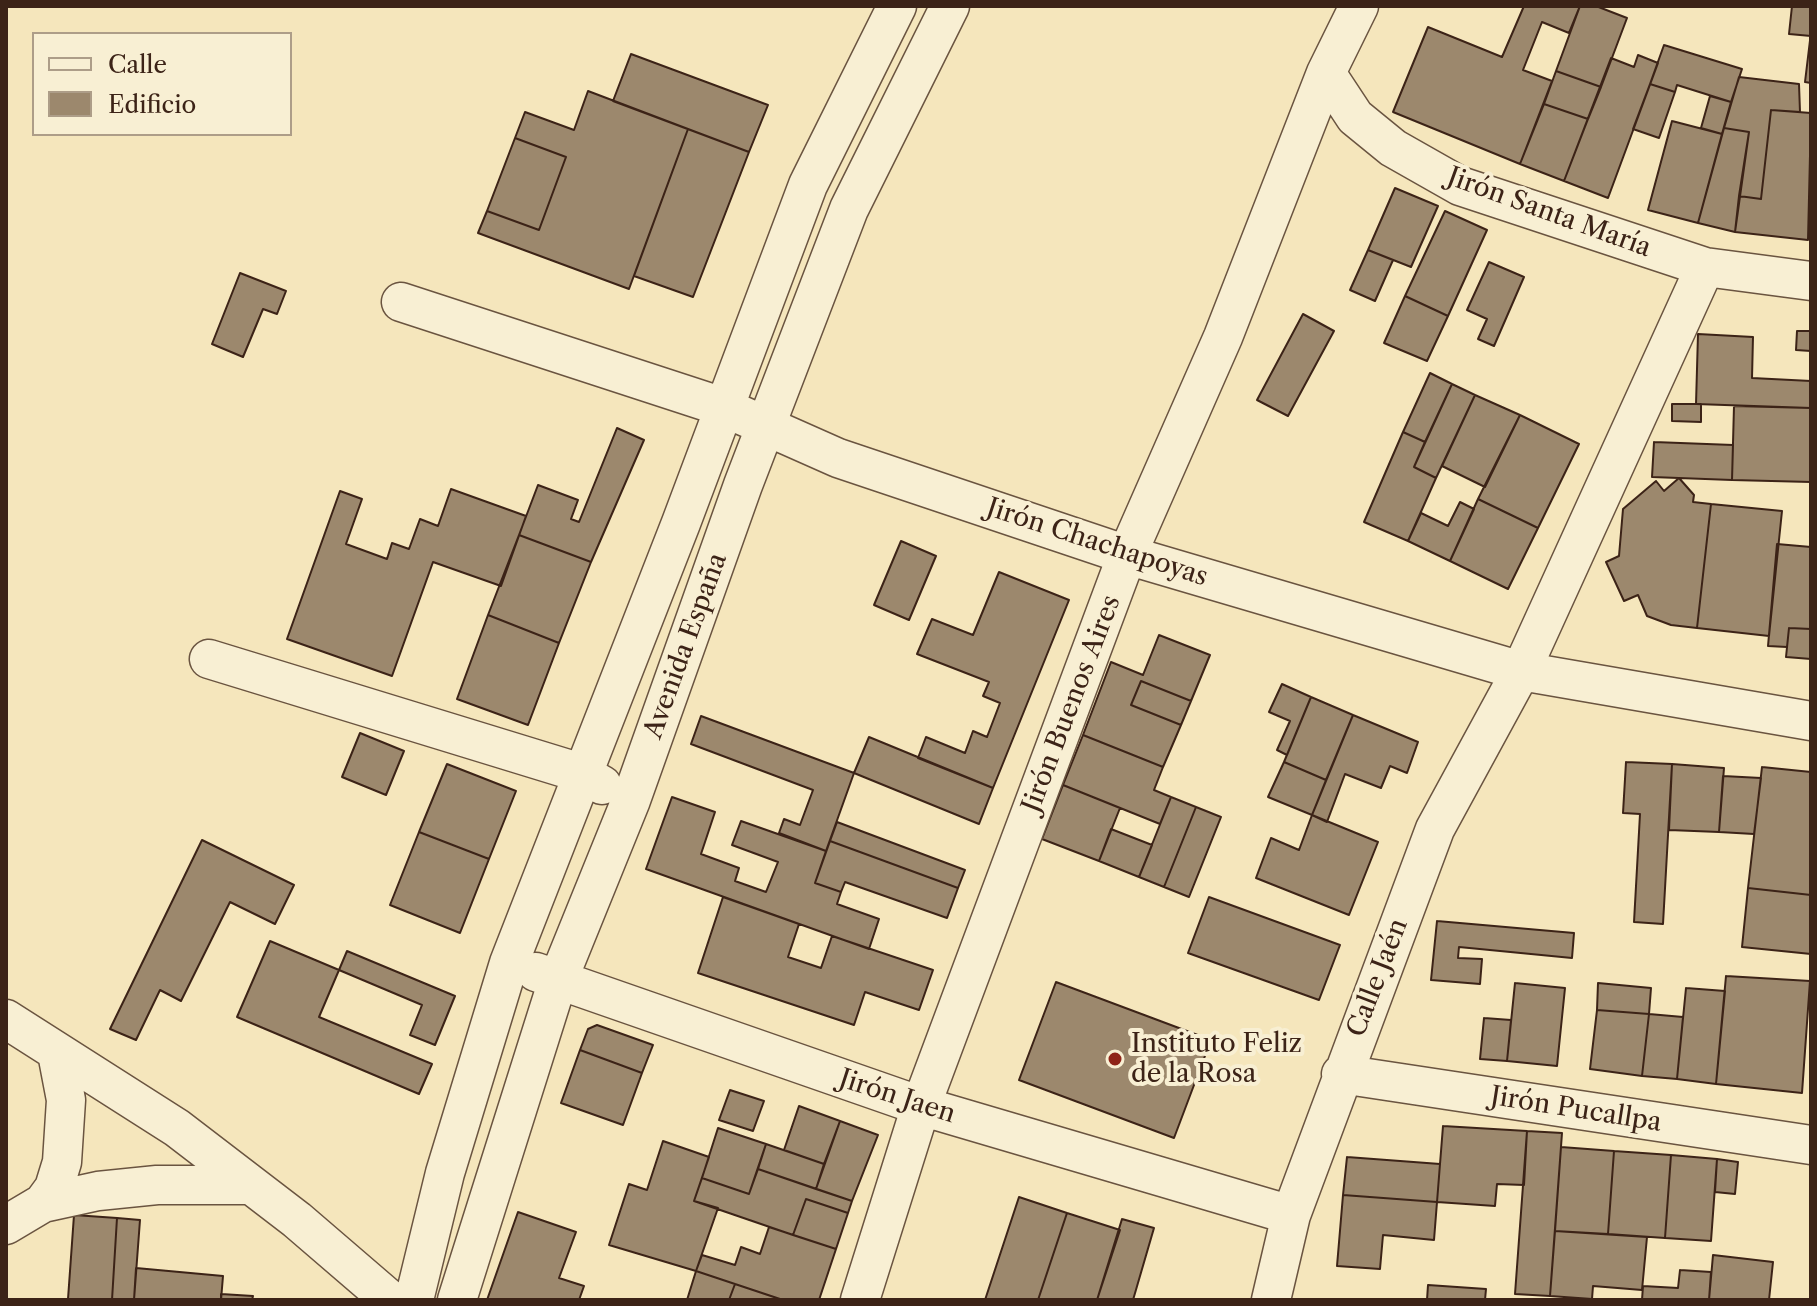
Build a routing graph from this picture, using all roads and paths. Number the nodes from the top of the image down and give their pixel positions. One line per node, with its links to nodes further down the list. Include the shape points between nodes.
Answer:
1 (897, 6): 8 (street, Avenida España, via 808,185)
2 (950, 6): 9 (street, Avenida España, via 849,209)
3 (1359, 6): 4 (street, Jirón Buenos Aires)
4 (1326, 73): 5 (street, Jirón Santa María, via 1355,117 1393,148 1460,186); 10 (street, Jirón Buenos Aires, via 1223,337)
5 (1705, 267): 6 (street, Jirón Santa María); 12 (street, Calle Jaén)
6 (1811, 281)
7 (401, 302): 8 (street, Jirón Chachapoyas)
8 (723, 407): 9 (street, Jirón Chachapoyas); 14 (street, Avenida España)
9 (766, 427): 10 (street, Jirón Chachapoyas, via 838,458); 15 (street, Avenida España)
10 (1127, 555): 12 (street, Jirón Chachapoyas); 21 (street, Jirón Buenos Aires)
11 (209, 659): 14 (street)
12 (1521, 671): 13 (street, Jirón Chachapoyas); 20 (street, Calle Jaén, via 1435,829)
13 (1811, 721)
14 (581, 773): 15 (street); 16 (street, Avenida España)
15 (631, 800): 17 (street, Avenida España)
16 (509, 963): 17 (street, Jirón Jaen); 28 (street, Avenida España, via 445,1173)
17 (558, 980): 21 (street, Jirón Jaen); 29 (street, Avenida España)
18 (6, 1019): 19 (street)
19 (57, 1053): 23 (street, via 177,1128); 24 (street, via 66,1128 54,1188)
20 (1341, 1074): 22 (street, Jirón Pucallpa); 25 (street, Calle Jaén)
21 (921, 1106): 25 (street, Jirón Jaen); 30 (street, Jirón Buenos Aires)
22 (1811, 1145)
23 (248, 1185): 24 (street, via 157,1185); 27 (street)
24 (43, 1203): 26 (street)
25 (1291, 1215): 31 (street, Calle Jaén)
26 (6, 1225)
27 (390, 1300)
28 (414, 1300)
29 (457, 1300)
30 (860, 1300)
31 (1271, 1300)

